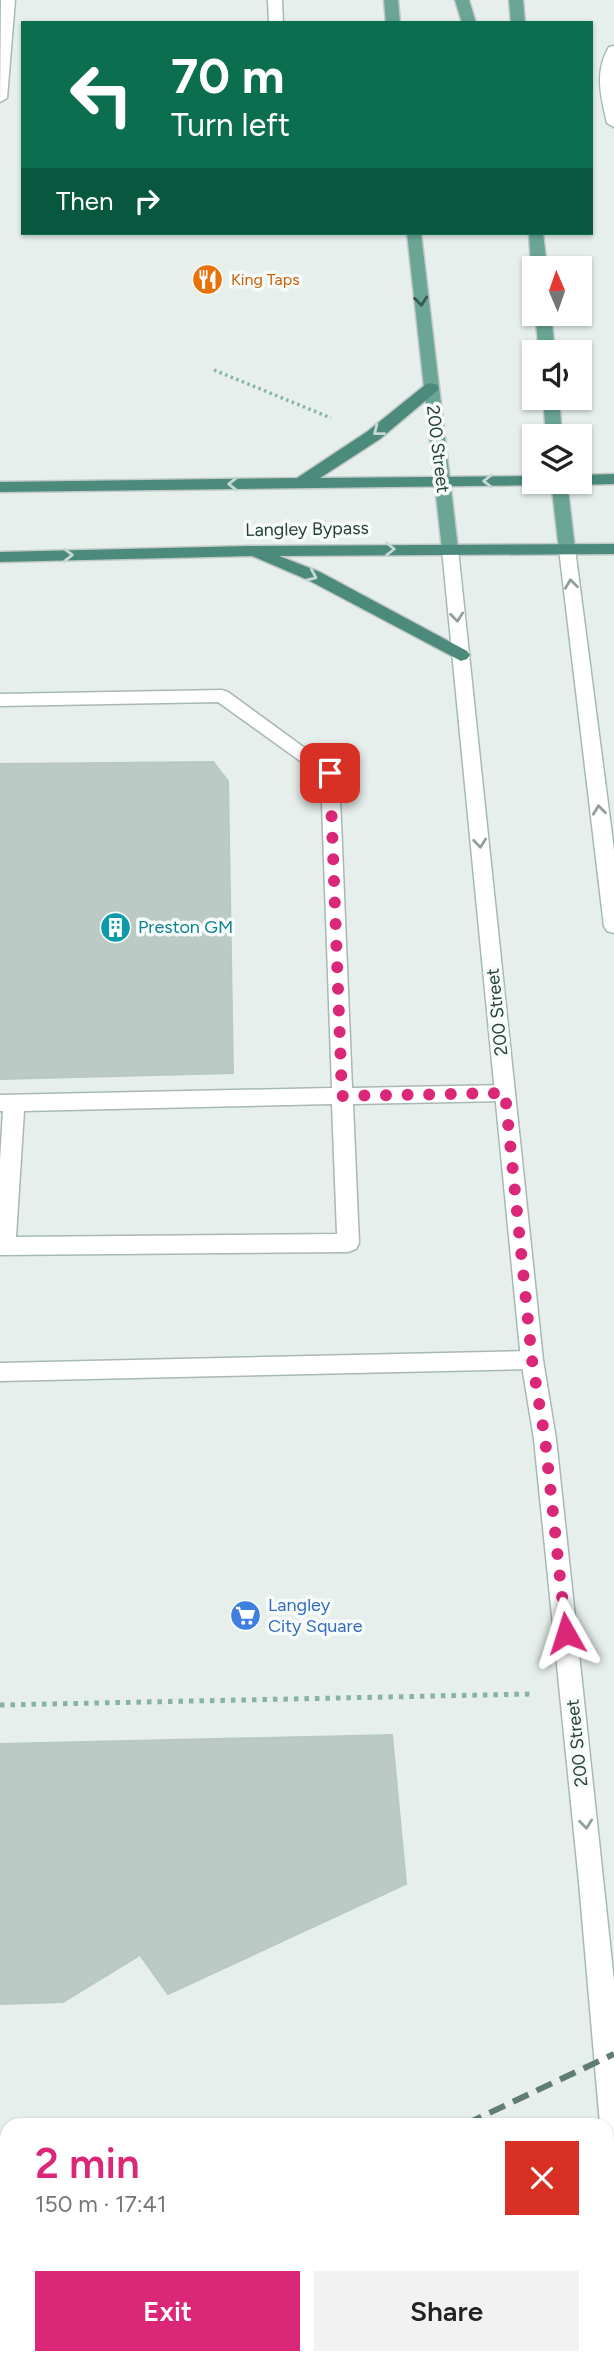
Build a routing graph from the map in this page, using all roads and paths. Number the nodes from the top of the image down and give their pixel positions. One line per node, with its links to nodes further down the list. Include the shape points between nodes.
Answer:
1 (8, 0): 11 (main road)
2 (275, 0): 6 (main road)
3 (391, 0): 7 (main road)
4 (461, 0): 8 (main road)
5 (516, 0): 9 (main road)
6 (276, 21)
7 (393, 21)
8 (468, 21)
9 (518, 21)
10 (614, 50): 12 (main road, via 605,76)
11 (0, 98)
12 (614, 123)
13 (414, 235): 17 (main road, 200 Street, one-way to 17)
14 (536, 235): 15 (main road)
15 (538, 256)
16 (214, 370): 18 (path)
17 (431, 388): 21 (main road, 200 Street); 23 (highway, one-way to 23, via 374,435)
18 (341, 422)
19 (614, 479): 20 (highway)
20 (592, 480)
21 (443, 481): 22 (highway, one-way to 21); 23 (highway); 26 (main road, 200 Street)
22 (522, 481)
23 (302, 483): 24 (highway, one-way to 24)
24 (0, 487)
25 (561, 494): 27 (main road)
26 (450, 549): 27 (highway, Langley Bypass); 29 (highway, Langley Bypass, one-way to 26); 31 (main road, 200 Street, one-way to 31)
27 (567, 549): 28 (highway, Langley Bypass); 33 (main road, one-way to 27)
28 (614, 549)
29 (249, 551): 30 (highway, Langley Bypass, one-way to 29); 31 (highway, one-way to 31, via 314,576)
30 (0, 557)
31 (461, 655): 34 (main road, 200 Street, one-way to 34)
32 (0, 700): 35 (main road, via 222,696 330,773)
33 (614, 926)
34 (505, 1093): 35 (main road); 38 (main road, 200 Street)
35 (342, 1096): 36 (main road); 37 (main road, via 348,1244)
36 (7, 1103): 37 (main road)
37 (3, 1246)
38 (532, 1360): 39 (main road); 42 (main road, 200 Street, one-way to 42, via 545,1439)
39 (0, 1372)
40 (540, 1694): 41 (path)
41 (0, 1705)
42 (613, 2118)

